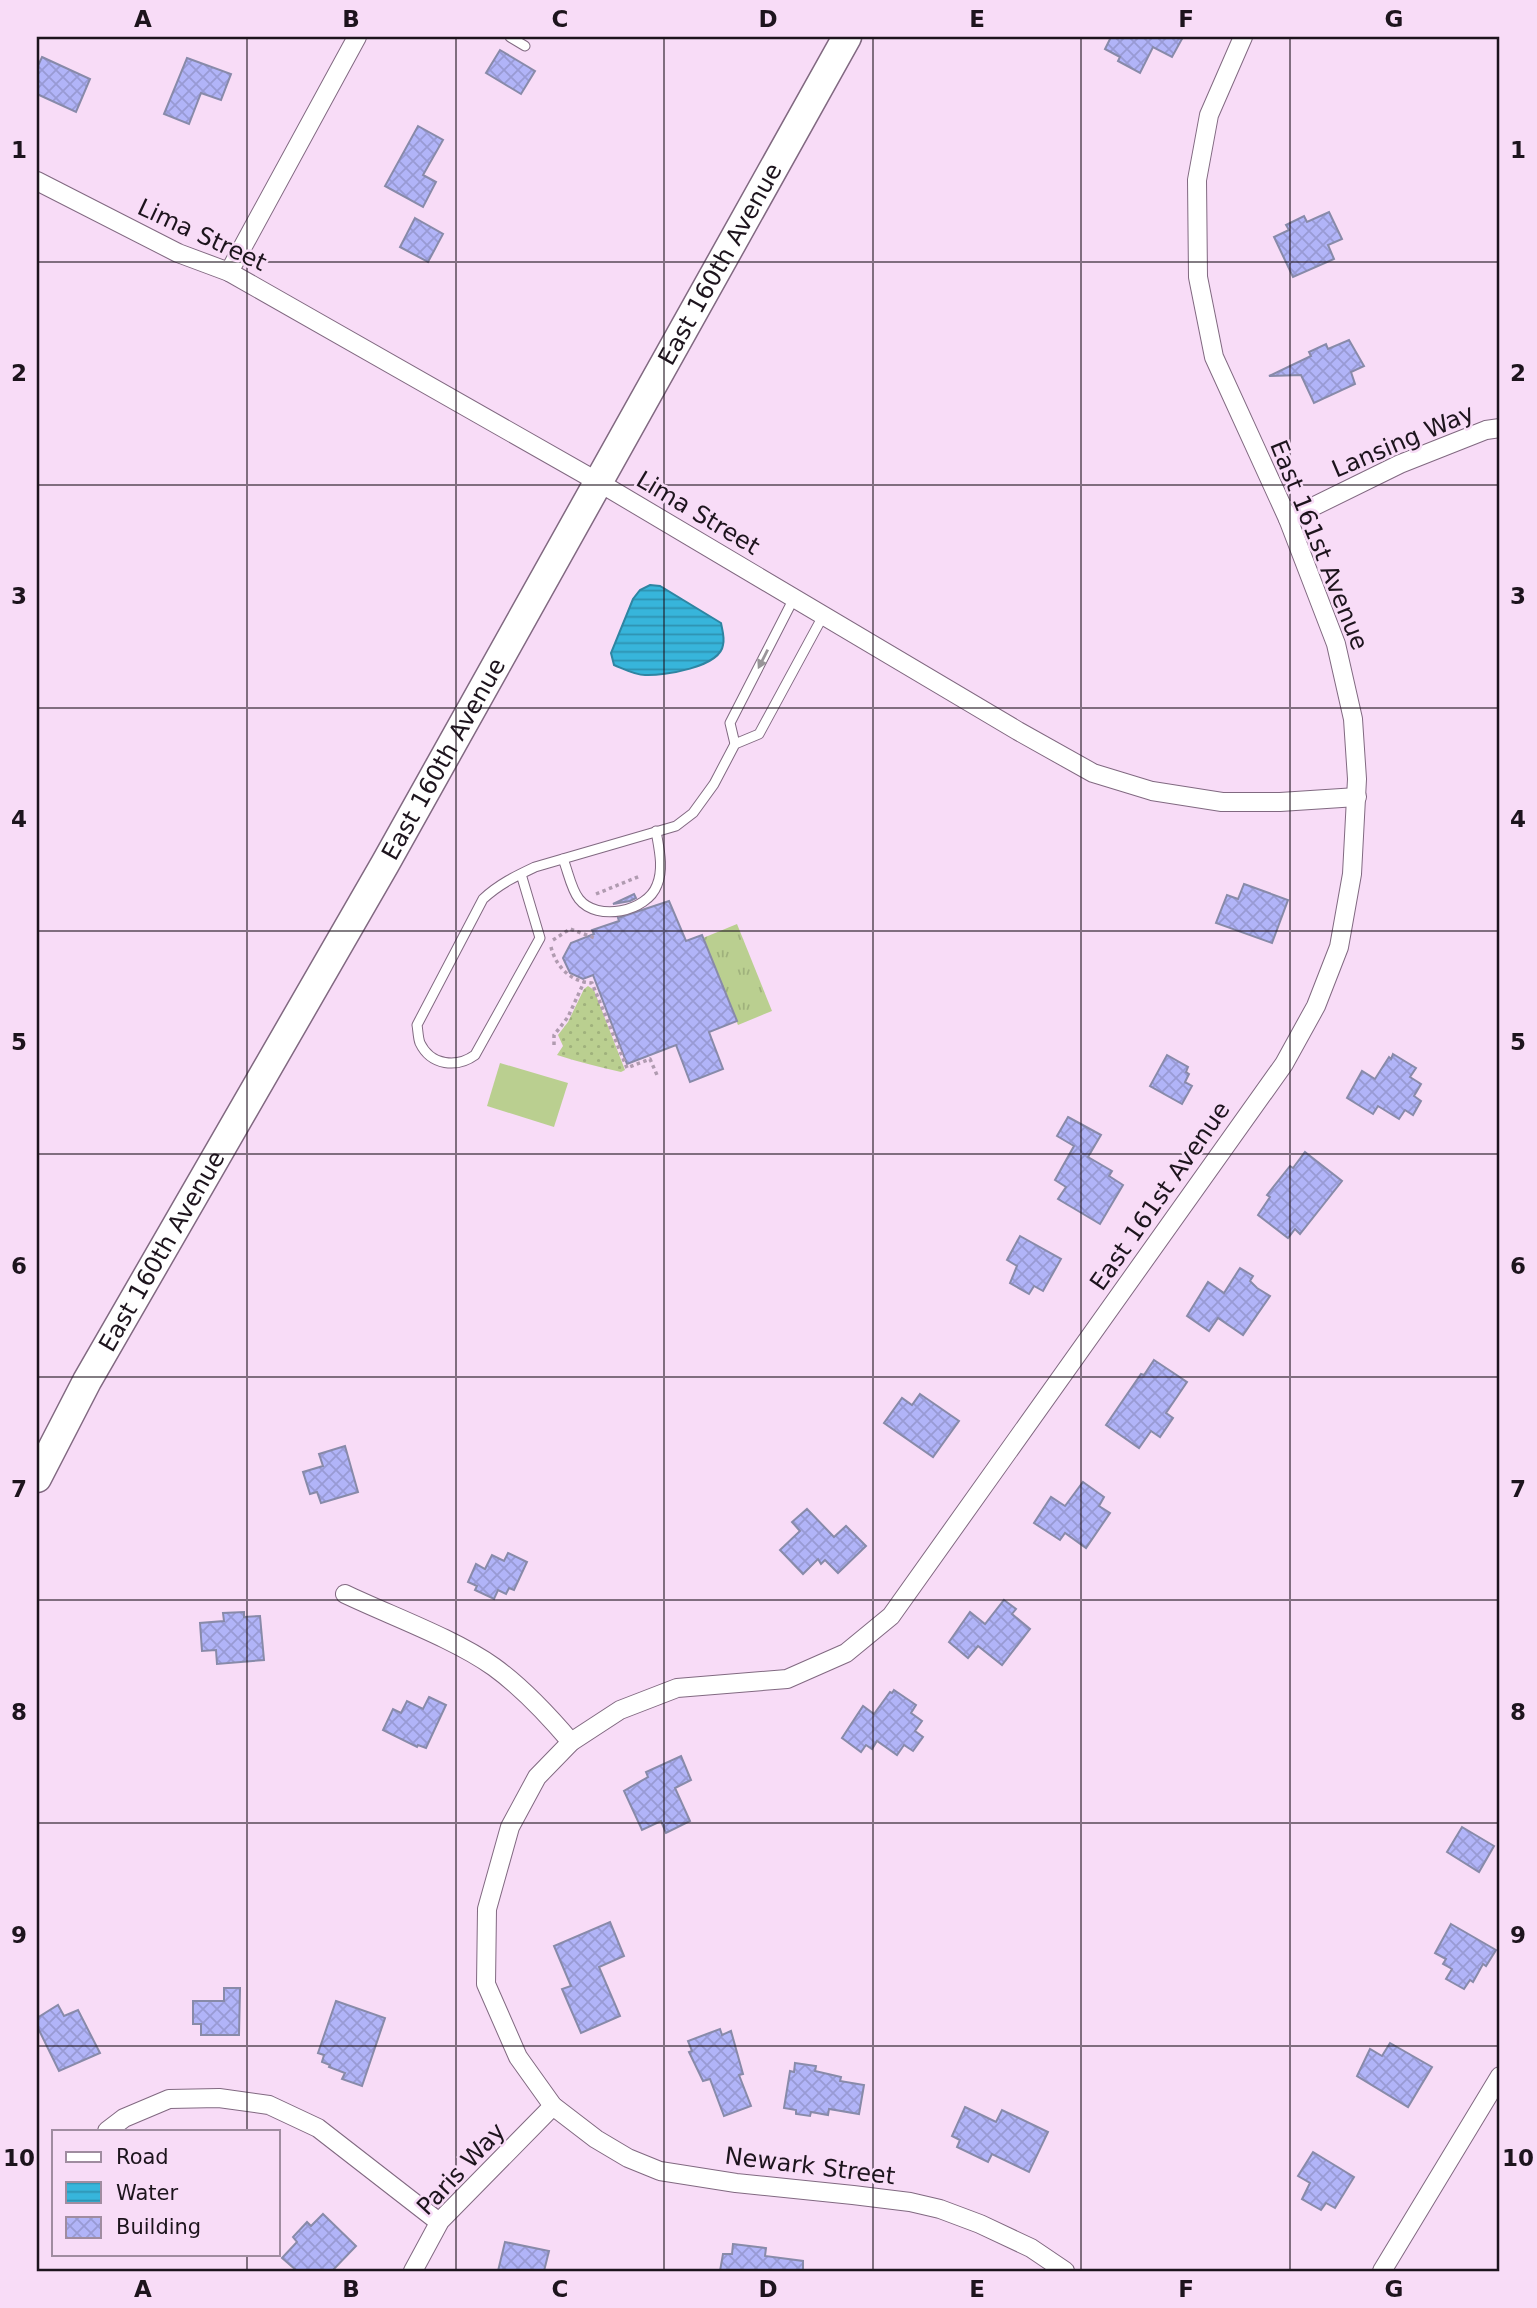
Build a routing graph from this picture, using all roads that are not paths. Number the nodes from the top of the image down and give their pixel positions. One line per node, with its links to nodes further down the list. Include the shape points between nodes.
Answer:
1 (357, 37): 7 (street)
2 (510, 37): 5 (lane)
3 (847, 37): 9 (main road, East 160th Avenue)
4 (1243, 37): 10 (street, East 161st Avenue, via 1209,115 1198,180 1198,277 1214,357)
5 (525, 46)
6 (37, 181): 7 (street, Lima Street, via 178,253)
7 (229, 272): 9 (street, Lima Street)
8 (1500, 428): 10 (street, Lansing Way, via 1400,464)
9 (600, 483): 11 (street, Lima Street); 18 (main road, East 160th Avenue, via 87,1381)
10 (1288, 519): 14 (street, East 161st Avenue, via 1336,644 1353,719)
11 (794, 598): 12 (street, Lima Street); 13 (lane, one-way to 13, via 730,723)
12 (823, 616): 13 (lane, via 759,734); 14 (street, Lima Street, via 1093,773 1152,791 1222,802)
13 (735, 744): 15 (lane, via 693,813 676,826)
14 (1357, 797): 20 (street, East 161st Avenue, via 1352,874 1339,947 1316,1006 1284,1064 891,1616 846,1653 787,1679 677,1688 620,1710)
15 (656, 831): 16 (lane); 16 (lane, via 661,864 655,890 643,902 614,912 588,909 577,897)
16 (563, 859): 17 (lane)
17 (521, 874): 17 (lane, via 496,886 484,899 417,1025 420,1043 443,1064 464,1063 475,1055 540,938)
18 (37, 1478)
19 (345, 1594): 20 (street, via 492,1666 516,1684)
20 (571, 1742): 22 (street, East 161st Avenue, via 537,1777 510,1827 487,1909 486,1984 518,2057)
21 (1500, 2076): 27 (street)
22 (554, 2106): 24 (street, Paris Way); 26 (street, Newark Street, via 596,2139 660,2171 940,2209 1031,2248)
23 (108, 2130): 24 (street, via 124,2118 169,2099 219,2098 269,2105 318,2128)
24 (439, 2222): 25 (street, Paris Way)
25 (413, 2271)
26 (1065, 2271)
27 (1382, 2271)

